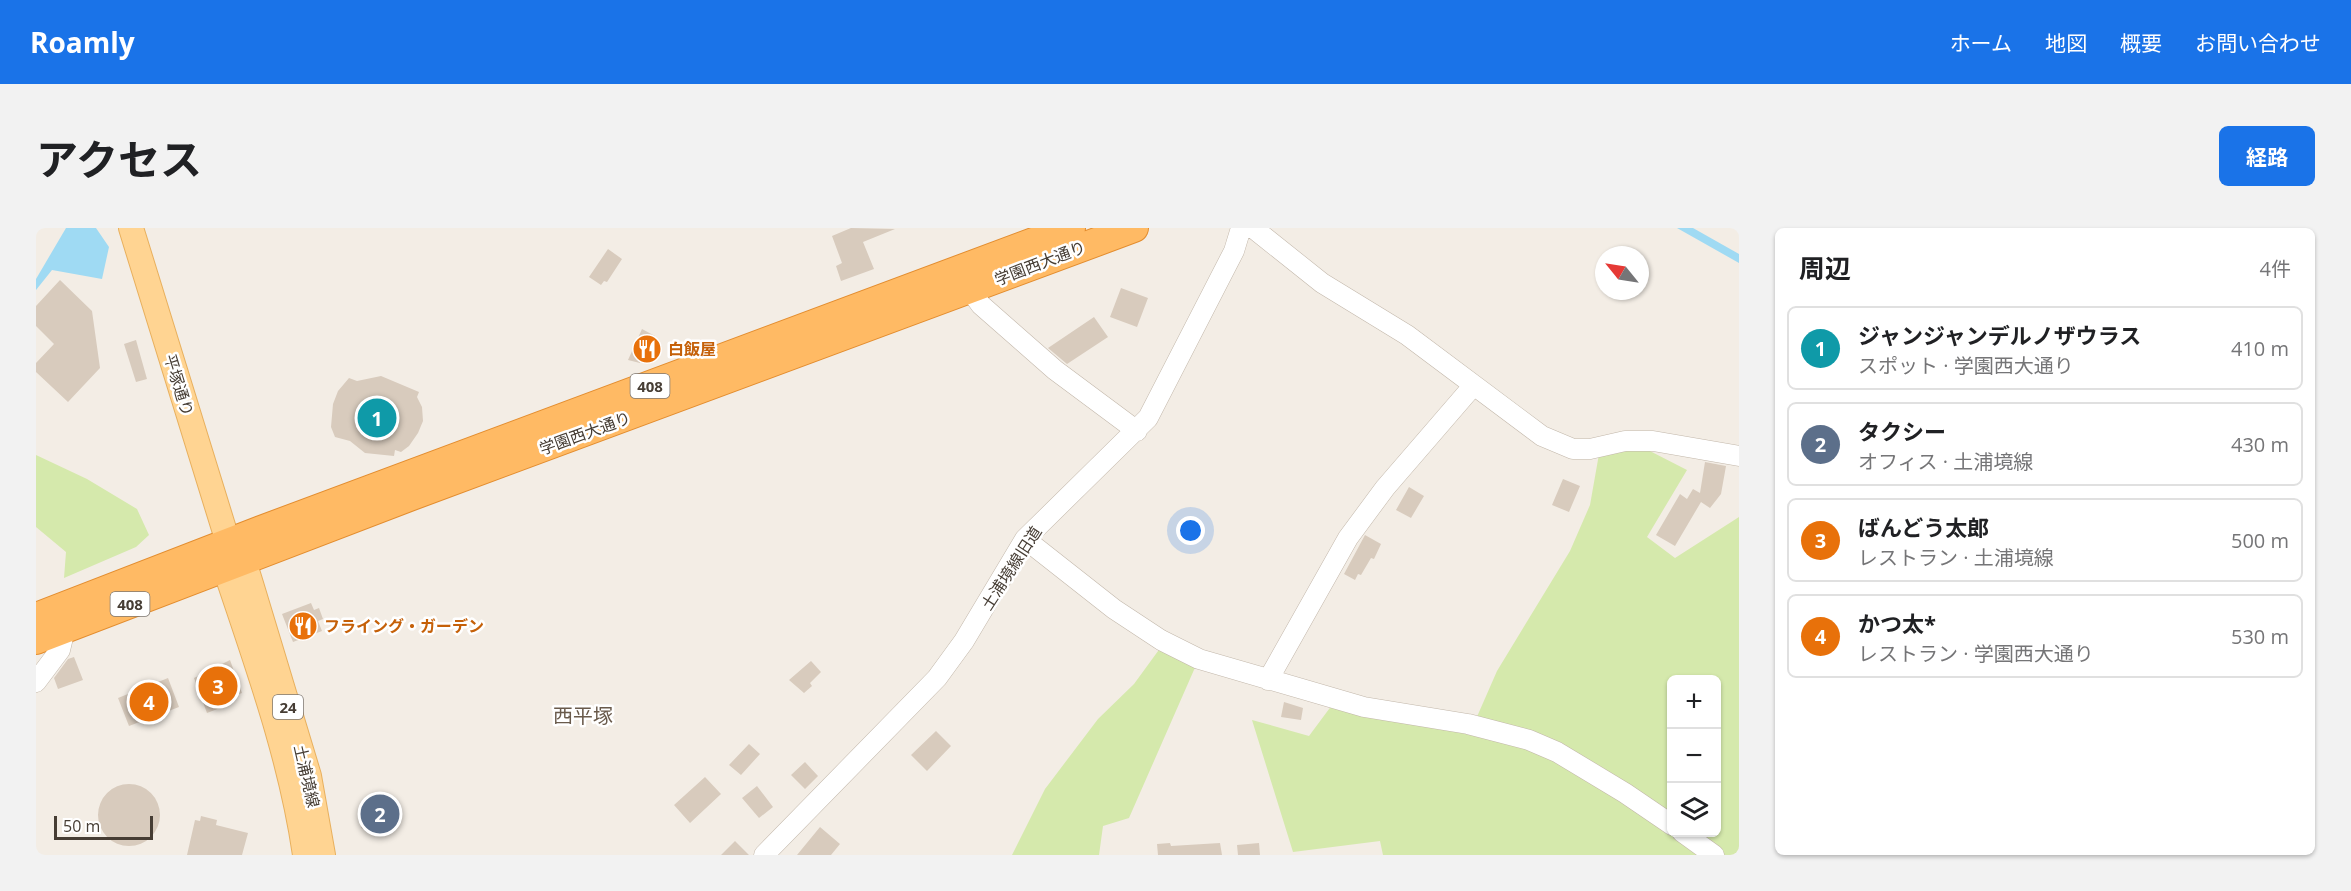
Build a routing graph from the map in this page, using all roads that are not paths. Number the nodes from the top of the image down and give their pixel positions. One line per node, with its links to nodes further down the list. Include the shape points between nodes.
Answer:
1 (131, 228): 11 (main road, 平塚通り / 24)
2 (1071, 228): 11 (highway, 学園西大通り / 408)
3 (1134, 228): 6 (highway, 学園西大通り / 408)
4 (1241, 228): 8 (street, 土浦境線旧道, via 1234,251 1156,405)
5 (1252, 228): 7 (street, via 1322,283 1407,335)
6 (970, 290): 8 (street, via 981,305 1055,370); 11 (highway, 学園西大通り / 408)
7 (1473, 386): 9 (street, via 1542,436 1573,449 1653,441); 15 (street, via 1385,488 1348,538)
8 (1137, 431): 10 (street, 土浦境線旧道)
9 (1739, 456)
10 (1025, 539): 15 (street, via 1114,609 1161,640 1199,659); 21 (street, 土浦境線旧道, via 964,641 937,678)
11 (232, 558): 12 (highway, 学園西大通り / 408); 13 (highway, 学園西大通り / 408); 19 (main road, 土浦境線 / 24); 20 (main road, 土浦境線 / 24, via 309,776)
12 (36, 617)
13 (65, 629): 14 (highway, 学園西大通り / 408); 16 (street, via 60,650)
14 (36, 640)
15 (1268, 680): 17 (street, via 1365,707 1468,724 1528,740 1557,752)
16 (36, 682)
17 (1667, 822)
18 (1689, 837): 22 (street)
19 (305, 855)
20 (323, 855)
21 (764, 855)
22 (1714, 855)

